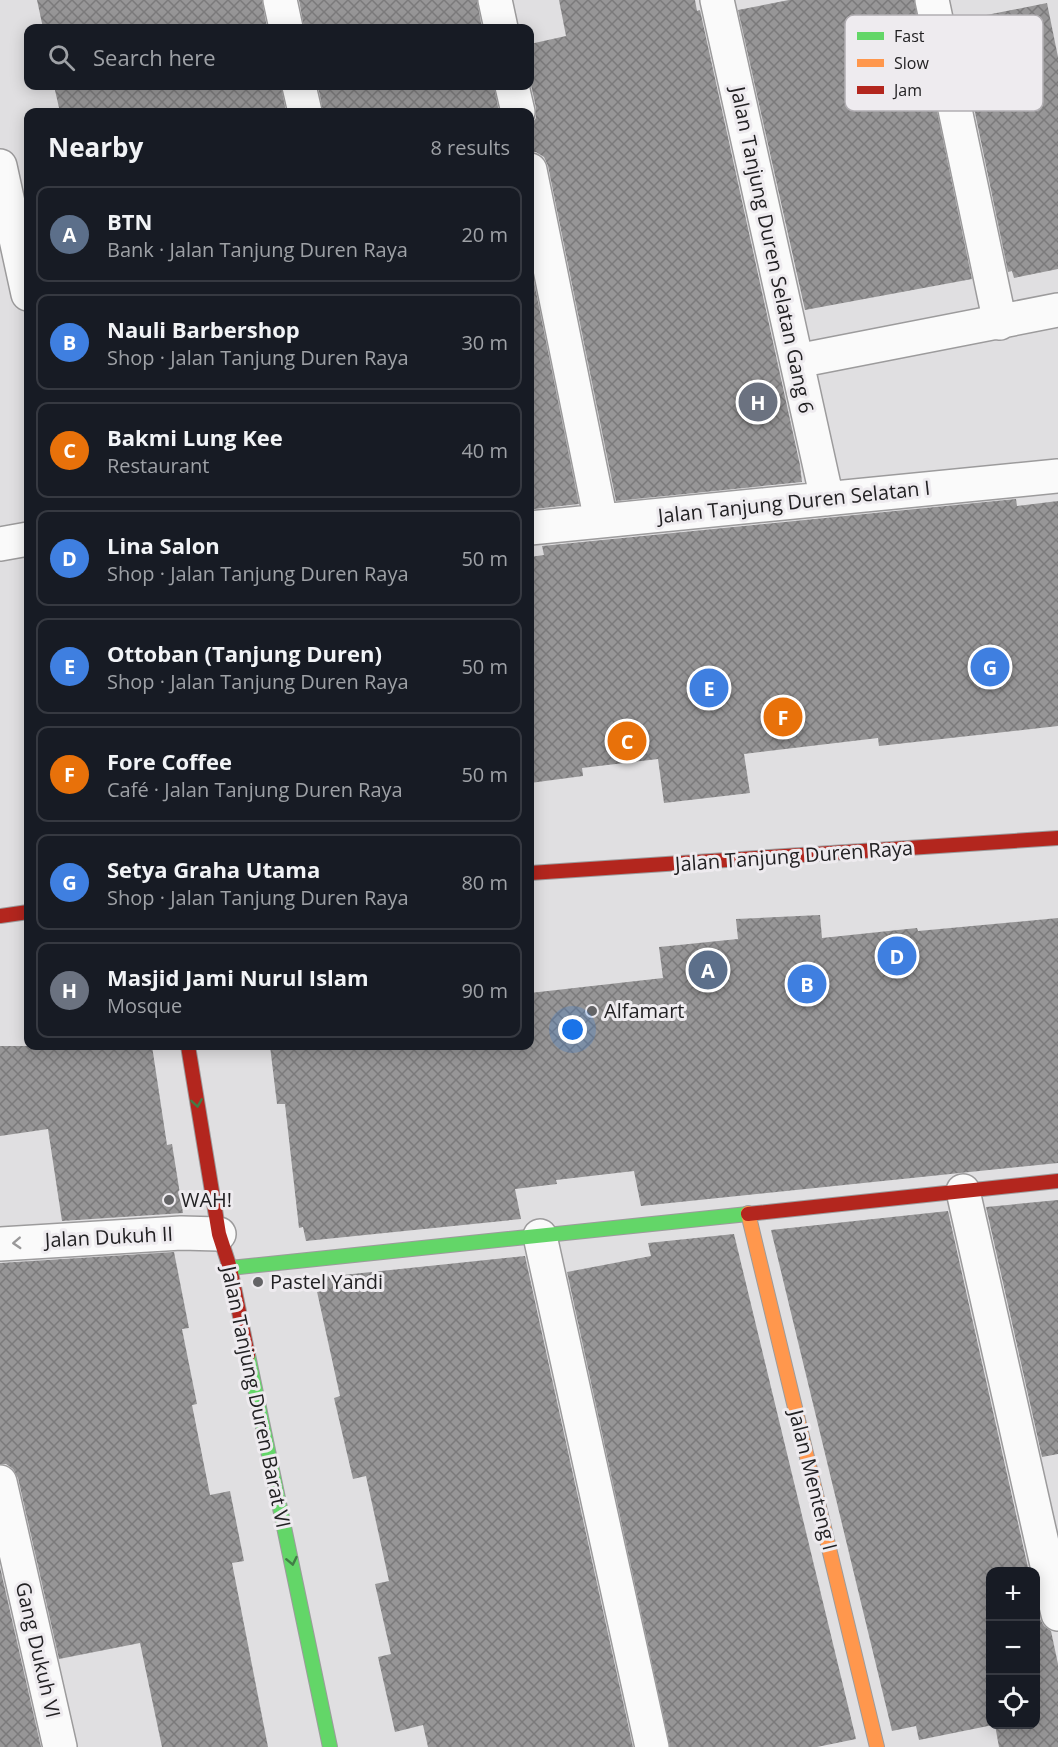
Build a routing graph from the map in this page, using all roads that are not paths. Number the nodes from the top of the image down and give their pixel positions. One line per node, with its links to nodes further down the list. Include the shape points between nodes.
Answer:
1 (280, 0): 6 (street)
2 (495, 0): 7 (street)
3 (717, 0): 18 (street, Jalan Tanjung Duren Selatan Gang 6)
4 (932, 0): 5 (street)
5 (935, 15)
6 (285, 24)
7 (500, 24)
8 (300, 90): 10 (street)
9 (514, 90): 11 (street)
10 (304, 108)
11 (517, 108)
12 (955, 111): 17 (street)
13 (0, 166): 15 (street)
14 (534, 190): 21 (street)
15 (24, 276)
16 (1058, 310): 17 (street)
17 (1000, 322): 18 (street)
18 (797, 362): 20 (street, Jalan Tanjung Duren Selatan Gang 6)
19 (1058, 476): 20 (street, Jalan Tanjung Duren Selatan I)
20 (827, 499): 21 (street, Jalan Tanjung Duren Selatan I)
21 (601, 521): 22 (street, Jalan Tanjung Duren Selatan I)
22 (534, 528)
23 (24, 540): 24 (street)
24 (0, 544)
25 (1058, 838): 26 (street, Jalan Tanjung Duren Raya)
26 (534, 873)
27 (24, 913): 28 (street)
28 (0, 916)
29 (189, 1050): 33 (street, Jalan Tanjung Duren Barat VI, one-way to 33)
30 (1058, 1181): 31 (street)
31 (963, 1191): 32 (street); 38 (street)
32 (748, 1213): 34 (street); 42 (street, Jalan Menteng I)
33 (219, 1234): 35 (street, Jalan Dukuh II, one-way to 35); 36 (street, Jalan Tanjung Duren Barat VI)
34 (540, 1236): 36 (street); 41 (street)
35 (0, 1244)
36 (230, 1268): 40 (street, Jalan Tanjung Duren Barat VI, one-way to 40)
37 (0, 1482): 39 (street, Gang Dukuh VI)
38 (1058, 1614)
39 (60, 1747)
40 (330, 1747)
41 (652, 1747)
42 (877, 1747)

